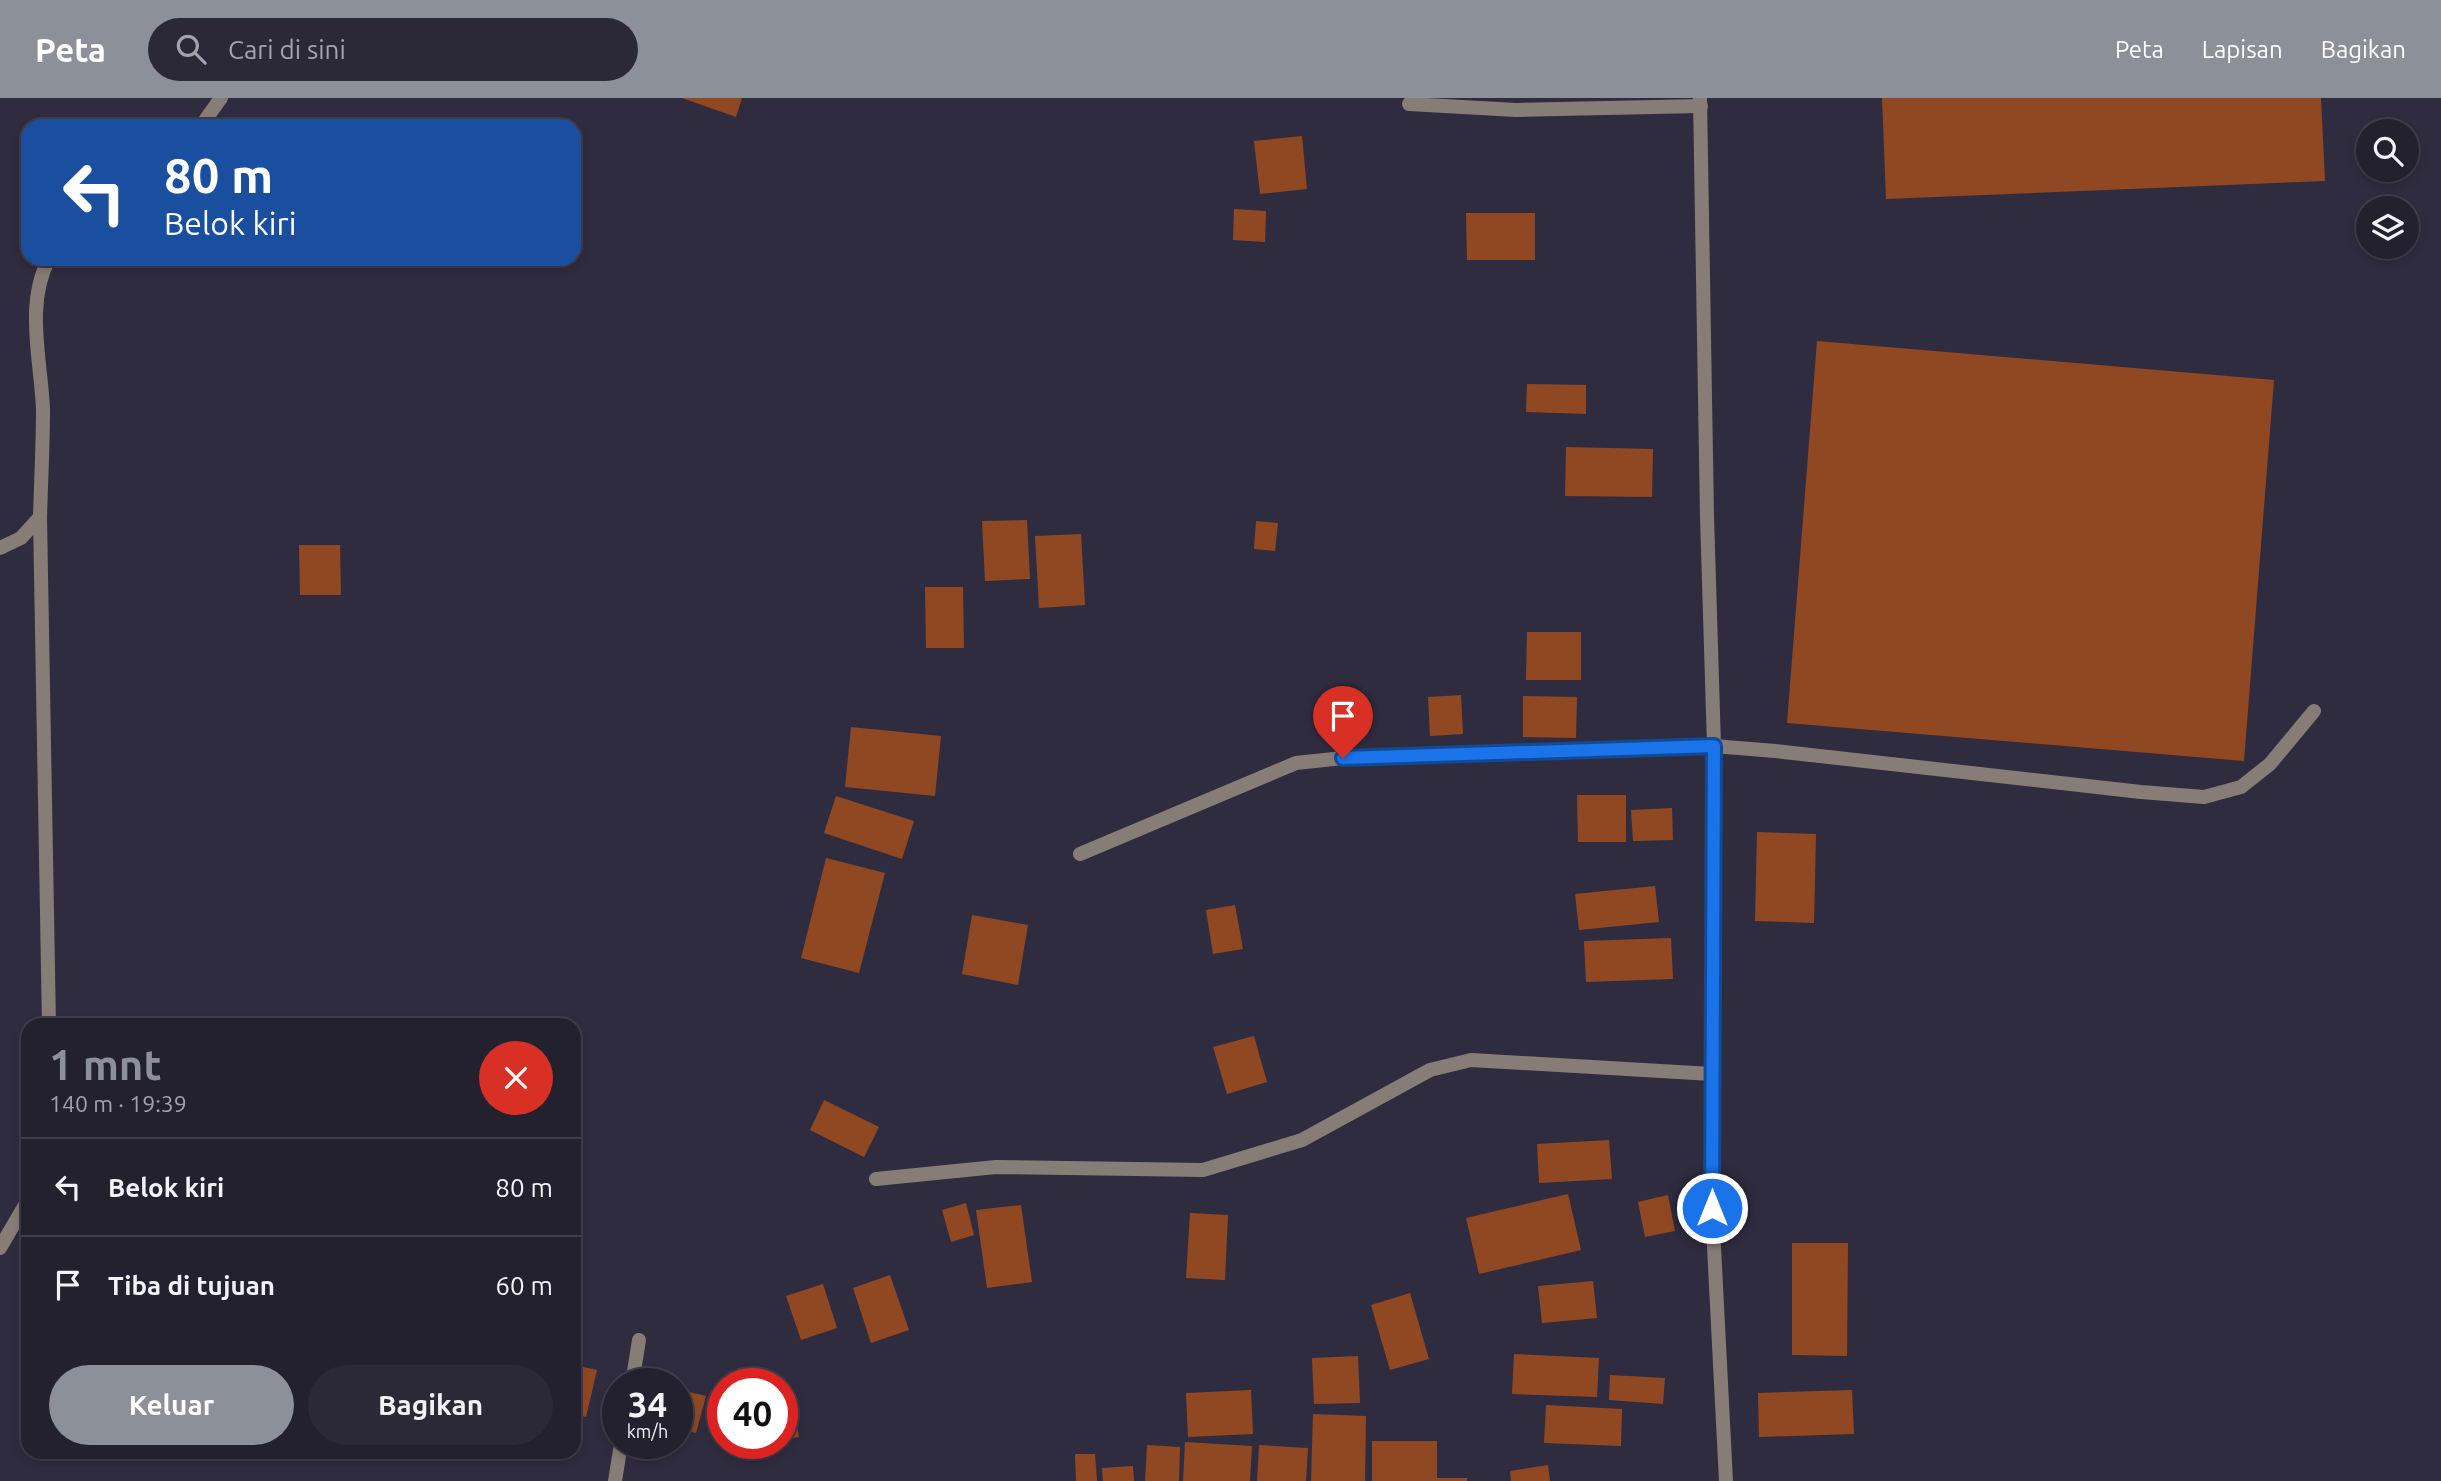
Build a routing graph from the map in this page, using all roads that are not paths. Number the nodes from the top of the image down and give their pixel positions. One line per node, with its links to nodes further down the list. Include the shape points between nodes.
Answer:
1 (221, 98): 4 (street)
2 (1700, 102): 3 (street, via 1516,110); 9 (street)
3 (1409, 104)
4 (206, 119)
5 (46, 266): 6 (street, via 38,299 43,442)
6 (40, 517): 7 (street, via 21,538); 11 (street)
7 (0, 548)
8 (2314, 711): 9 (street, via 2270,764 2241,787 2204,797)
9 (1714, 746): 10 (street, via 1296,763); 12 (street)
10 (1080, 854)
11 (49, 1018)
12 (1712, 1074): 13 (street, via 1471,1060 1430,1070 1302,1140 1203,1170 996,1167); 20 (street, via 1712,1208)
13 (876, 1179)
14 (21, 1212): 15 (street)
15 (0, 1248)
16 (639, 1340): 17 (street)
17 (635, 1368)
18 (619, 1459): 19 (street)
19 (615, 1481)
20 (1726, 1481)

